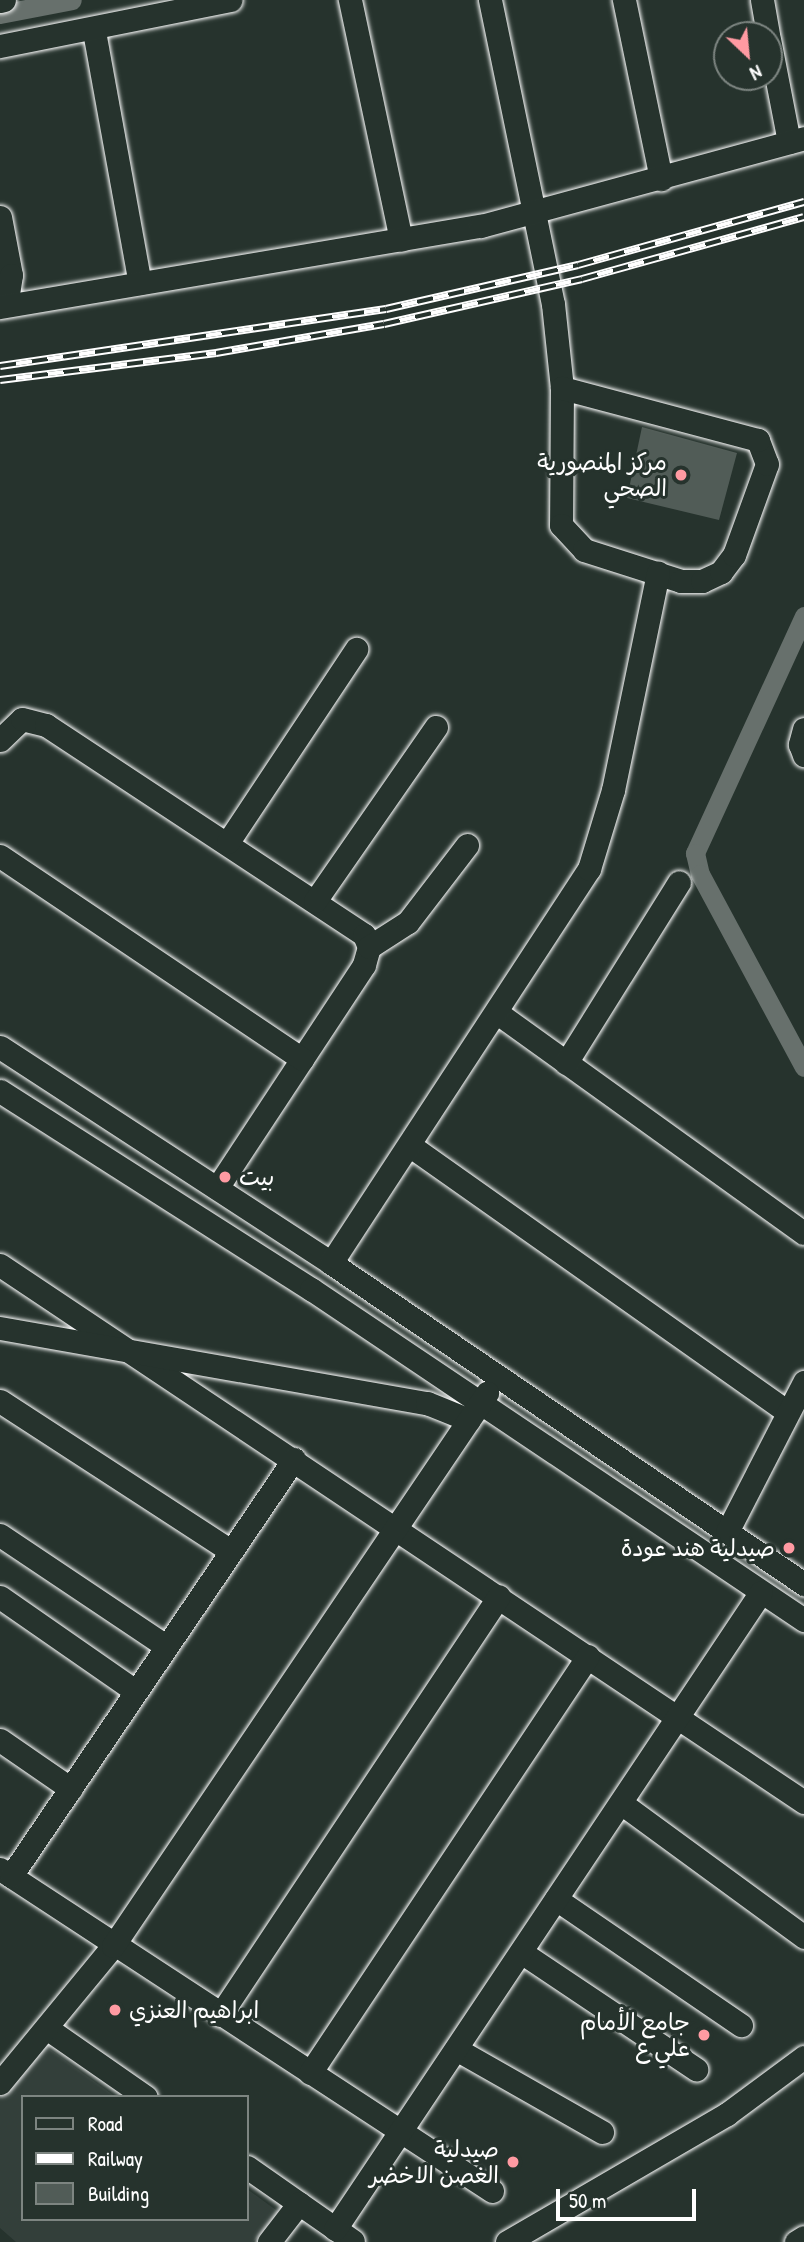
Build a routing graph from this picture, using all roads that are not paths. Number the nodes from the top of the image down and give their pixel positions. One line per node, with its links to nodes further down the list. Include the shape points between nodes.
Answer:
1 (230, 0): 7 (street)
2 (350, 0): 14 (street)
3 (490, 0): 12 (street)
4 (624, 0): 11 (street)
5 (762, 0): 6 (street)
6 (766, 21)
7 (94, 31): 8 (street); 15 (street)
8 (0, 46)
9 (783, 90): 10 (street)
10 (796, 140): 11 (street)
11 (661, 179): 12 (street)
12 (533, 215): 14 (street); 17 (street, via 553,304)
13 (0, 217): 16 (street, via 11,275)
14 (401, 240): 15 (street)
15 (140, 283): 16 (street)
16 (3, 306)
17 (562, 388): 18 (street, via 559,517 564,533 584,550); 18 (street, via 747,433 763,445 767,464 729,564 712,577 692,582)
18 (659, 573): 30 (street, via 604,830 569,906)
19 (356, 649): 24 (street)
20 (436, 727): 28 (street)
21 (804, 729): 23 (street, via 800,738)
22 (0, 740): 24 (street, via 11,725 35,719)
23 (804, 755)
24 (228, 842): 28 (street)
25 (467, 845): 29 (street, via 408,922)
26 (0, 856): 32 (street)
27 (679, 882): 33 (street)
28 (315, 901): 29 (street, via 364,935)
29 (369, 947): 32 (street, via 363,965)
30 (499, 1014): 33 (street); 35 (street)
31 (0, 1047): 36 (street)
32 (302, 1059): 36 (street)
33 (566, 1063): 37 (street)
34 (0, 1091): 46 (street, via 312,1289)
35 (412, 1147): 38 (street); 45 (street)
36 (218, 1188): 38 (street)
37 (804, 1233)
38 (331, 1263): 42 (street)
39 (0, 1265): 41 (street)
40 (0, 1328): 41 (street)
41 (121, 1345): 46 (street, via 219,1369); 47 (street)
42 (497, 1379): 46 (street); 49 (street)
43 (804, 1382): 45 (street)
44 (0, 1401): 51 (street)
45 (787, 1412): 49 (street)
46 (474, 1413): 48 (street); 53 (street)
47 (294, 1459): 48 (street); 51 (street)
48 (395, 1526): 54 (street); 68 (street)
49 (727, 1532): 52 (street)
50 (0, 1535): 57 (street)
51 (231, 1551): 57 (street)
52 (804, 1584)
53 (761, 1592): 56 (street); 60 (street)
54 (499, 1596): 58 (street); 70 (street)
55 (0, 1597): 59 (street)
56 (804, 1620)
57 (166, 1646): 59 (street)
58 (588, 1656): 60 (street); 76 (street)
59 (135, 1691): 62 (street)
60 (678, 1717): 63 (street); 64 (street)
61 (0, 1740): 62 (street)
62 (71, 1789): 65 (street)
63 (621, 1802): 66 (street); 67 (street)
64 (804, 1802)
65 (6, 1872): 68 (street)
66 (556, 1899): 69 (street); 71 (street)
67 (804, 1937)
68 (113, 1946): 70 (street); 72 (street)
69 (521, 1952): 73 (street); 75 (street)
70 (220, 2015): 76 (street)
71 (741, 2025)
72 (48, 2029): 77 (street); 78 (street)
73 (456, 2049): 79 (street); 80 (street)
74 (804, 2057): 87 (street, via 727,2114)
75 (696, 2069)
76 (310, 2073): 79 (street)
77 (0, 2083)
78 (143, 2095)
79 (400, 2132): 82 (street); 84 (street)
80 (602, 2132)
81 (248, 2168): 83 (street)
82 (492, 2191)
83 (299, 2203): 84 (street); 86 (street)
84 (344, 2235)
85 (804, 2238): 88 (street)
86 (269, 2242)
87 (507, 2242)
88 (796, 2242)

